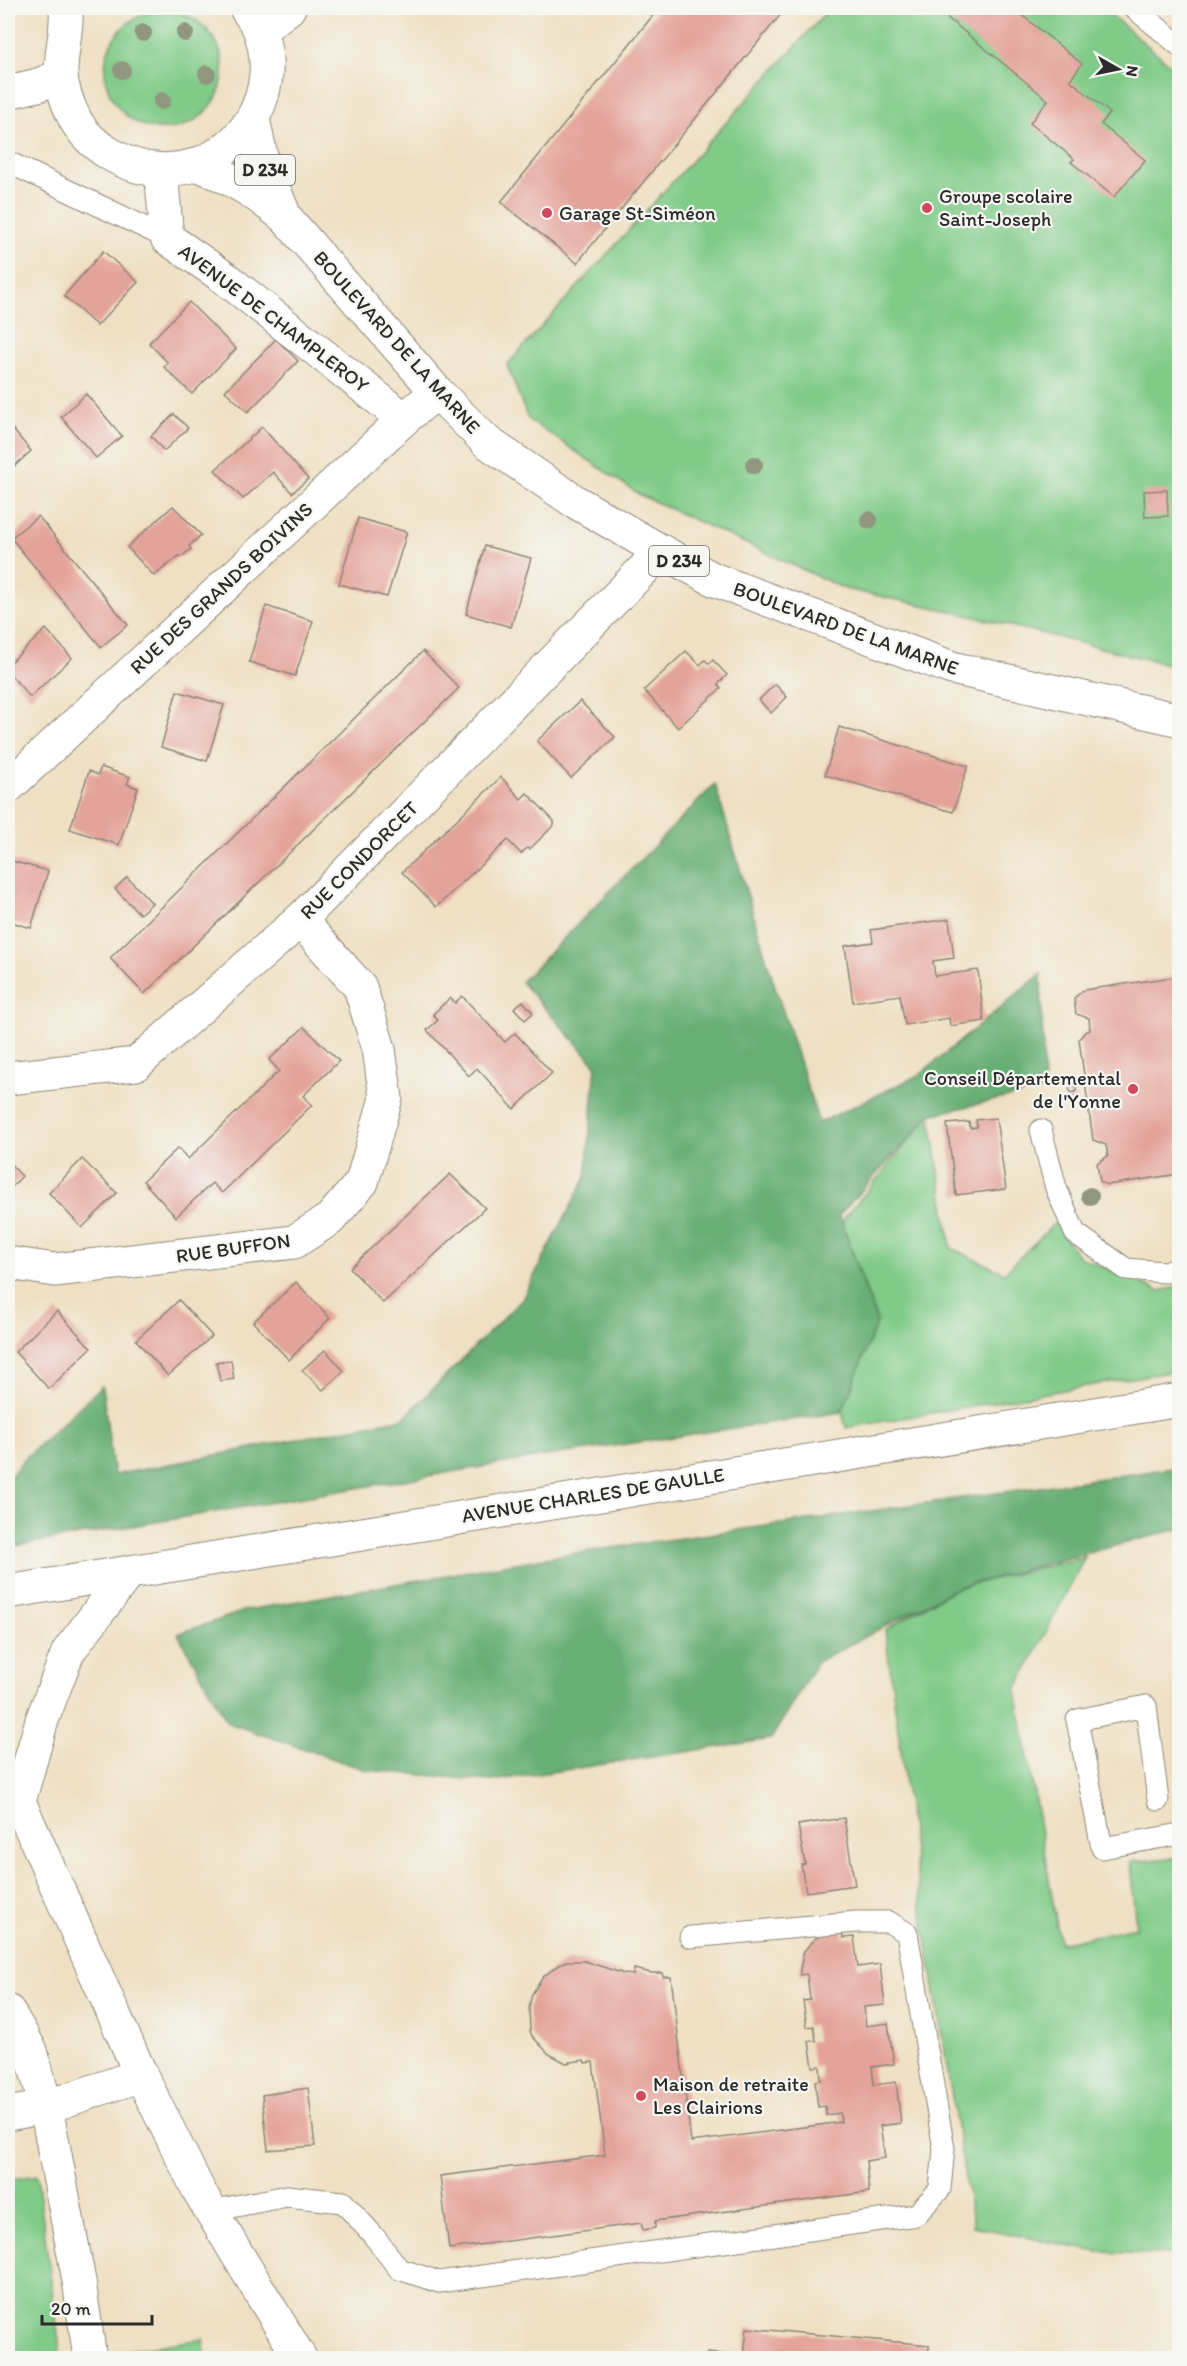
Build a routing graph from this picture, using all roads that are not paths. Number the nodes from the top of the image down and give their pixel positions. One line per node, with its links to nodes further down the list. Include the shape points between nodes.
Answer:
1 (66, 8): 6 (street)
2 (82, 8): 6 (street)
3 (289, 8): 5 (street)
4 (1134, 8): 7 (lane)
5 (253, 19): 10 (street, via 267,65 265,85)
6 (65, 40): 8 (street)
7 (1179, 46)
8 (61, 76): 9 (street); 13 (street, via 73,116 95,144 126,164)
9 (8, 92)
10 (253, 119): 12 (street, via 230,147); 14 (street, D 234, via 266,170)
11 (8, 162): 15 (lane)
12 (199, 165): 13 (street); 14 (street, D 234, via 234,180)
13 (161, 171): 15 (street, AVENUE DE CHAMPLEROY)
14 (286, 218): 16 (street, BOULEVARD DE LA MARNE / D 234)
15 (167, 238): 17 (street, AVENUE DE CHAMPLEROY, via 225,278)
16 (437, 392): 17 (street, RUE DES GRANDS BOIVINS); 18 (street, BOULEVARD DE LA MARNE / D 234, via 487,442 574,501)
17 (404, 419): 20 (street, RUE DES GRANDS BOIVINS)
18 (659, 550): 19 (street, BOULEVARD DE LA MARNE / D 234, via 715,580 952,668); 21 (street, RUE CONDORCET)
19 (1179, 720)
20 (8, 787)
21 (300, 920): 22 (street, RUE CONDORCET, via 136,1064); 24 (street, RUE BUFFON, via 360,987 379,1049 386,1098 362,1182 330,1219 294,1242 55,1270)
22 (8, 1078)
23 (1041, 1130): 25 (lane, via 1056,1188 1075,1233 1126,1269)
24 (8, 1263)
25 (1179, 1270)
26 (1179, 1400): 27 (street, AVENUE CHARLES DE GAULLE)
27 (128, 1573): 28 (street, AVENUE CHARLES DE GAULLE); 29 (street, via 69,1652)
28 (8, 1592)
29 (13, 1791): 34 (street)
30 (1158, 1800): 31 (lane, via 1146,1706 1077,1720 1102,1848)
31 (1179, 1834)
32 (690, 1937): 37 (lane, via 856,1922 889,1922 907,1933 944,2149 940,2189 916,2215 439,2282 399,2270 343,2202 287,2196)
33 (8, 2011): 35 (street, via 31,2051)
34 (141, 2075): 35 (street); 37 (street)
35 (46, 2107): 36 (street); 38 (street)
36 (8, 2114)
37 (211, 2211): 39 (street)
38 (90, 2358)
39 (300, 2358)

